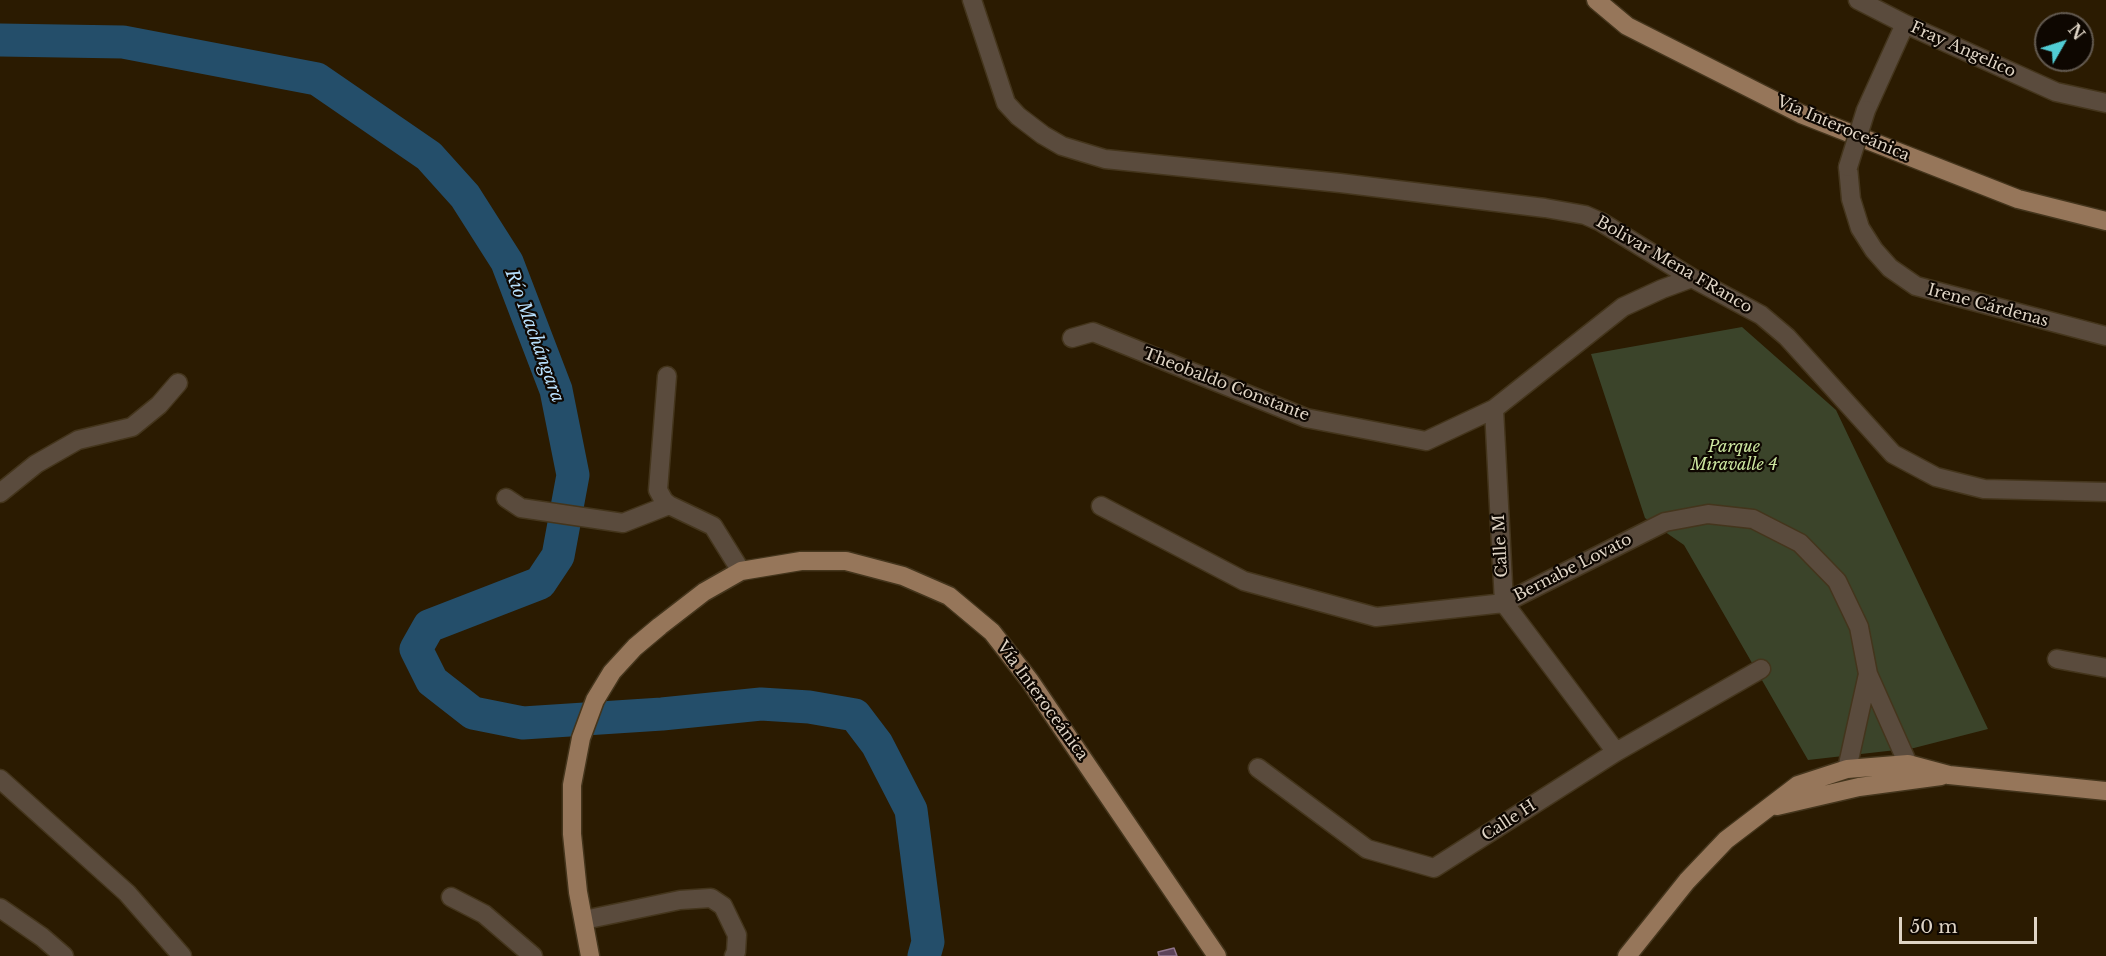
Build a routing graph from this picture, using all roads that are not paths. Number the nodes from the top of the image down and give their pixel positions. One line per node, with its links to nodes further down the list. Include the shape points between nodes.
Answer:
1 (972, 0): 7 (street, Bolivar Mena FRanco, via 1006,103 1018,116 1062,146 1105,159 1340,183 1586,215)
2 (1596, 0): 6 (main road, Vía Interoceánica, via 1627,26 1801,114 2018,199)
3 (1858, 0): 4 (street, Fray Angelico)
4 (1905, 24): 5 (street, Fray Angelico, via 2056,92); 8 (street, Irene Cárdenas, bridge, via 1866,110 1848,167 1851,199 1860,228 1874,250 1890,268 1916,286)
5 (2106, 103)
6 (2106, 221)
7 (1692, 278): 12 (street, Theobaldo Constante, via 1623,307); 13 (street, Bolivar Mena FRanco, via 1761,315 1893,454 1936,477 1984,489)
8 (2106, 336)
9 (1072, 338): 12 (street, Theobaldo Constante, via 1093,333 1306,418 1426,441)
10 (668, 376): 16 (street, via 658,490)
11 (178, 383): 14 (street, via 132,427 78,440)
12 (1494, 410): 19 (street, Calle M)
13 (2106, 492)
14 (0, 493)
15 (506, 498): 16 (street, via 521,508 622,523)
16 (669, 505): 18 (street, via 713,525)
17 (1101, 506): 19 (street, Bernabe Lovato, via 1244,581 1376,617)
18 (741, 571): 34 (main road, Vía Interoceánica, via 704,592 635,647 612,672 595,700 581,738 572,785 572,834); 40 (main road, Vía Interoceánica, via 801,561 846,561 903,576 949,596 992,632 1030,681)
19 (1503, 603): 23 (street, Bernabe Lovato, via 1665,522 1708,514 1753,519 1800,543 1838,581 1859,627); 24 (street)
20 (2057, 659): 21 (street)
21 (2106, 668)
22 (1761, 669): 24 (street, Calle H)
23 (1868, 674): 25 (street, Bernabe Lovato); 27 (street, Bernabe Lovato)
24 (1616, 752): 26 (street, Calle H, via 1434,868 1367,849)
25 (1908, 765): 27 (main road); 28 (main road)
26 (1258, 768)
27 (1847, 769): 31 (main road, via 1798,785)
28 (1949, 776): 30 (main road); 31 (main road, via 1859,787)
29 (0, 779): 36 (street, via 127,893)
30 (2106, 791)
31 (1769, 808): 41 (main road, via 1726,840)
32 (451, 897): 37 (street, via 484,914)
33 (0, 908): 35 (street)
34 (584, 920): 38 (main road, Vía Interoceánica); 39 (street, via 680,900 711,898 723,906 731,919 737,935)
35 (64, 956)
36 (182, 956)
37 (533, 956)
38 (590, 956)
39 (734, 956)
40 (1217, 956)
41 (1627, 956)

